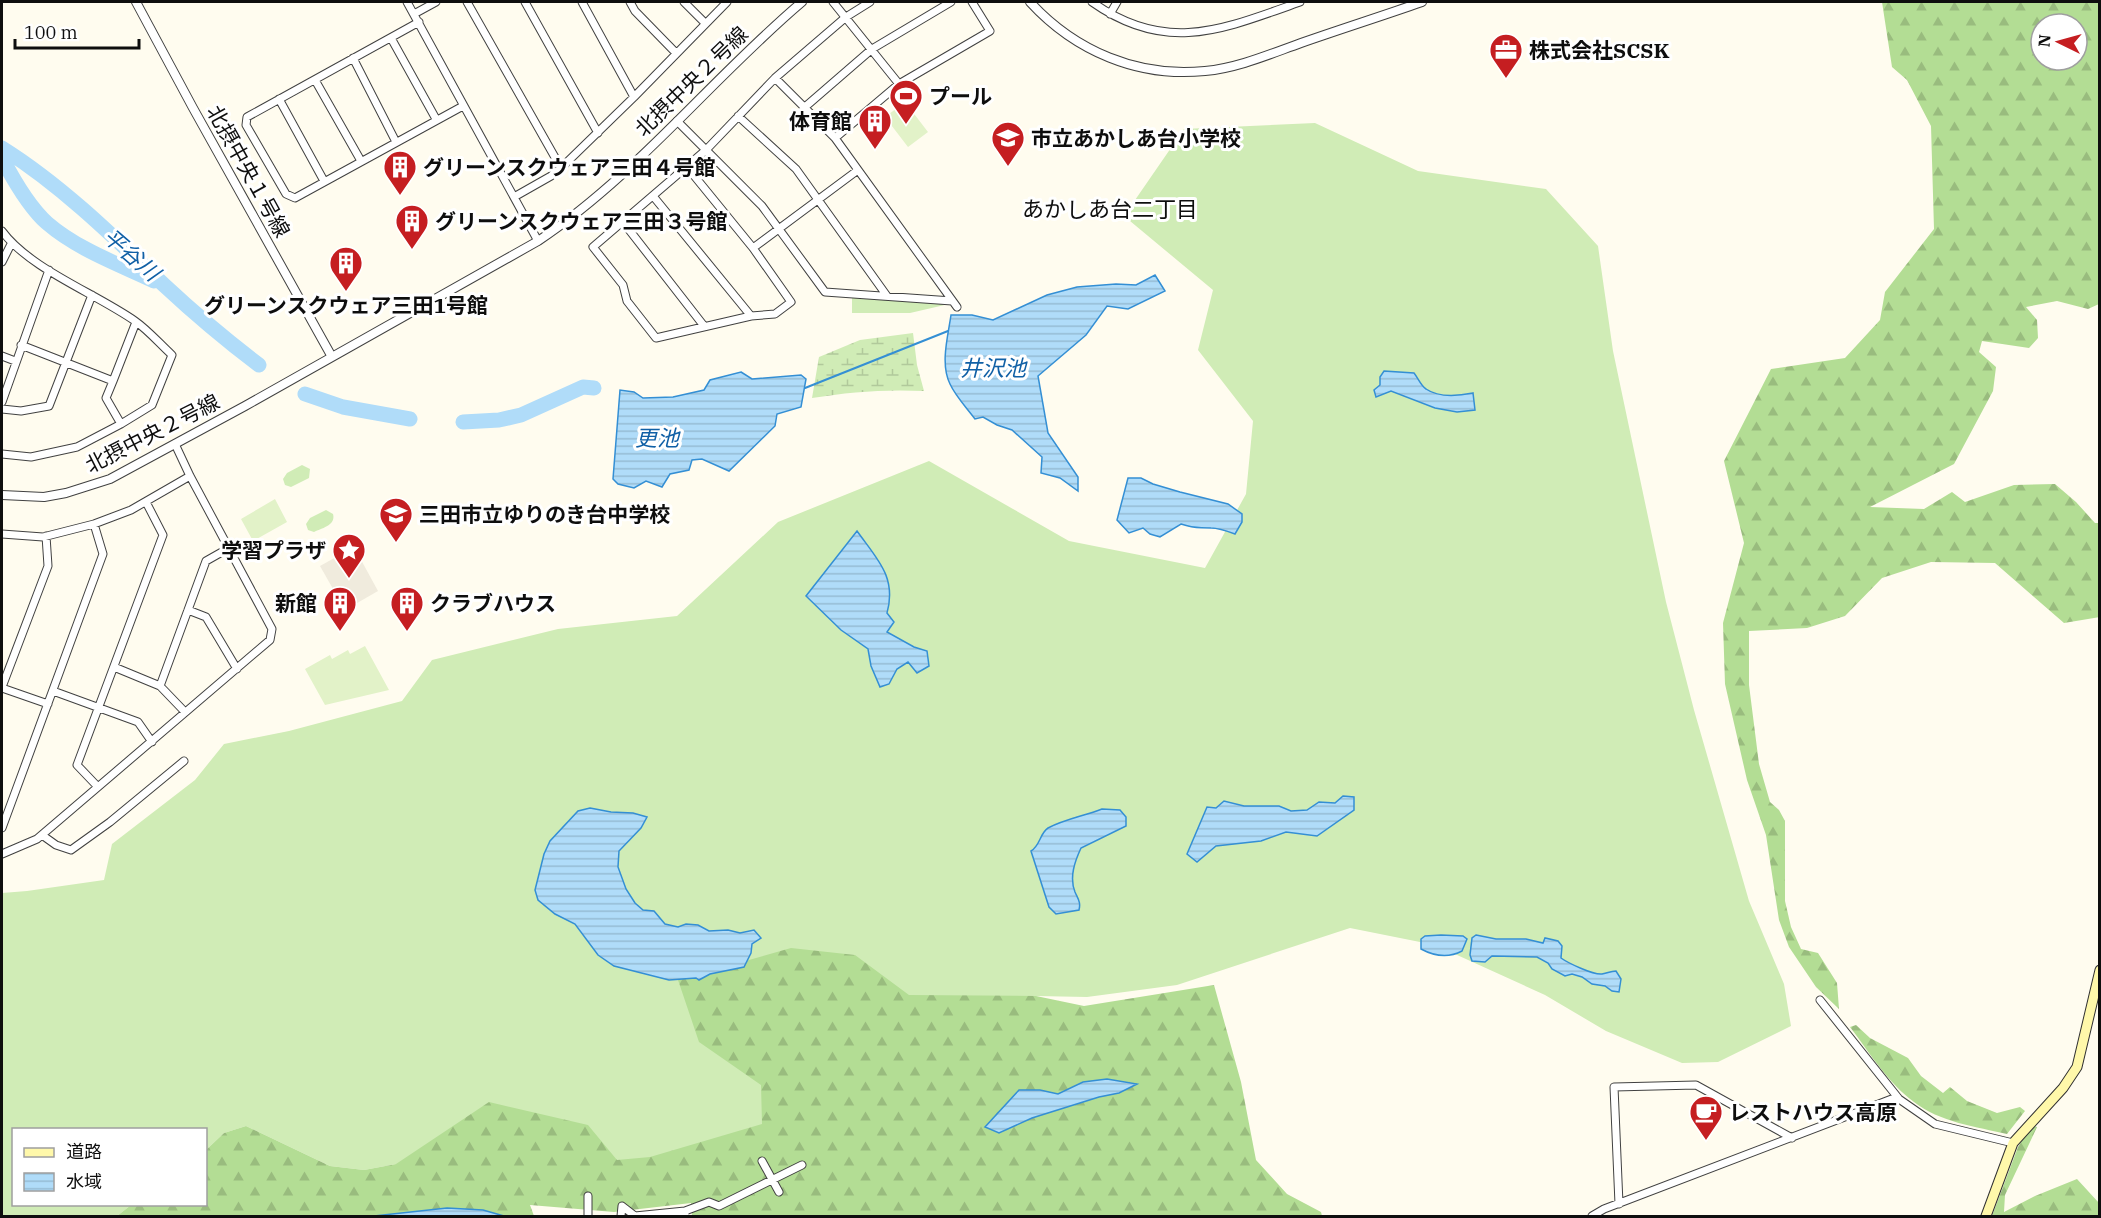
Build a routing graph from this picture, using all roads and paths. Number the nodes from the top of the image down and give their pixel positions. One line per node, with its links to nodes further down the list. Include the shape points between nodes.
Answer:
1 (136, 2): 66 (street, 北摂中央１号線)
2 (407, 2): 20 (street)
3 (436, 2): 20 (street)
4 (467, 2): 45 (street)
5 (525, 2): 39 (street)
6 (582, 2): 32 (street)
7 (630, 2): 27 (street)
8 (684, 2): 24 (street)
9 (727, 2): 24 (street)
10 (802, 2): 38 (street, 北摂中央２号線)
11 (833, 2): 22 (street)
12 (870, 2): 22 (street)
13 (951, 2): 26 (street)
14 (972, 2): 31 (street, via 990,31)
15 (1030, 2): 19 (street, via 1080,44 1102,55 1147,69 1186,72 1247,62)
16 (1092, 2): 21 (street)
17 (1117, 2): 21 (street)
18 (1300, 2): 21 (street, via 1198,33 1146,28)
19 (1422, 2)
20 (414, 14): 23 (street)
21 (1110, 14)
22 (846, 17): 26 (street); 29 (street)
23 (419, 22): 25 (street); 34 (street)
24 (705, 23): 27 (street)
25 (391, 38): 28 (street); 37 (street)
26 (872, 50): 31 (street); 35 (street)
27 (676, 53): 32 (street)
28 (353, 58): 30 (street); 41 (street)
29 (775, 78): 35 (street); 36 (street)
30 (315, 80): 33 (street); 43 (street)
31 (899, 84): 40 (street)
32 (634, 97): 39 (street)
33 (279, 99): 47 (street); 47 (street, via 247,117 246,125 286,194 295,198)
34 (464, 106): 37 (street); 49 (street)
35 (805, 107): 40 (street)
36 (738, 116): 42 (street); 50 (street, via 796,169)
37 (436, 120): 41 (street)
38 (677, 121): 42 (street); 54 (street, 北摂中央２号線, via 608,188)
39 (598, 133): 45 (street)
40 (836, 138): 46 (street)
41 (396, 142): 43 (street)
42 (706, 150): 44 (street); 52 (street, via 762,206)
43 (361, 161): 47 (street)
44 (687, 167): 48 (street); 56 (street)
45 (561, 168): 49 (street)
46 (858, 170): 50 (street); 60 (street, via 955,304)
47 (324, 181)
48 (653, 196): 51 (street); 61 (street)
49 (514, 197): 54 (street)
50 (818, 199): 52 (street); 60 (street)
51 (622, 222): 63 (street); 63 (street, via 593,247 623,285 627,301 656,338)
52 (778, 229): 56 (street); 60 (street, via 825,292)
53 (2, 231): 55 (street)
54 (538, 241): 66 (street, 北摂中央２号線)
55 (11, 244): 57 (street); 58 (street)
56 (753, 248): 61 (street, via 791,302 775,314)
57 (2, 262)
58 (49, 270): 59 (street); 64 (street)
59 (93, 295): 62 (street); 68 (street)
60 (887, 296)
61 (751, 316): 63 (street)
62 (136, 322): 69 (street); 72 (street, via 172,355 152,405)
63 (704, 326)
64 (21, 345): 67 (street); 68 (street)
65 (2, 356): 67 (street)
66 (332, 357): 73 (street, 北摂中央２号線)
67 (15, 361): 70 (street)
68 (65, 362): 69 (street); 71 (street, via 50,406 21,411)
69 (113, 381): 72 (street, via 106,398)
70 (2, 402)
71 (2, 409)
72 (121, 424): 74 (street, via 77,447 31,457)
73 (175, 444): 75 (street); 76 (street, 北摂中央２号線, via 110,479 66,493 44,497)
74 (2, 454)
75 (190, 476): 77 (street); 81 (street)
76 (2, 495)
77 (146, 502): 78 (street); 83 (street, via 163,535)
78 (94, 524): 80 (street); 87 (street, via 103,554)
79 (2, 534): 80 (street)
80 (46, 536): 86 (street, via 48,566)
81 (229, 548): 82 (street, via 206,561); 84 (street, via 272,629 270,640)
82 (188, 610): 84 (street, via 206,617); 85 (street)
83 (114, 667): 85 (street); 89 (street)
84 (237, 669): 90 (street)
85 (160, 686): 90 (street)
86 (2, 687): 88 (street)
87 (53, 691): 88 (street); 89 (street)
88 (48, 704): 94 (street)
89 (98, 707): 91 (street, via 138,722); 93 (street, via 77,765)
90 (185, 712): 91 (street)
91 (152, 742): 93 (street)
92 (184, 761): 95 (street, via 71,850)
93 (98, 787): 95 (street)
94 (2, 828)
95 (42, 835): 96 (street)
96 (2, 854)
97 (2100, 970): 101 (main road, via 2077,1067)
98 (1820, 1000): 99 (street)
99 (1897, 1097): 100 (street); 101 (street, via 1935,1124)
100 (1792, 1138): 107 (street); 107 (street, via 1696,1085 1614,1088)
101 (2013, 1143): 113 (main road)
102 (762, 1161): 104 (street)
103 (802, 1165): 104 (street)
104 (773, 1180): 105 (street); 108 (street, via 719,1206 709,1202)
105 (779, 1192)
106 (588, 1196): 110 (street)
107 (1619, 1204): 112 (street)
108 (685, 1214): 109 (street)
109 (653, 1215): 111 (street, via 635,1216 622,1206)
110 (588, 1216)
111 (621, 1216)
112 (1592, 1216)
113 (1986, 1216)

